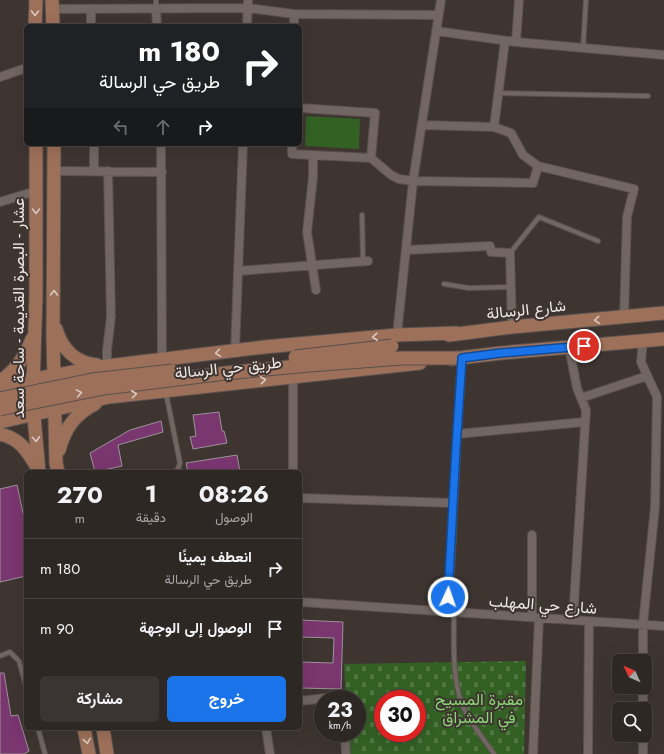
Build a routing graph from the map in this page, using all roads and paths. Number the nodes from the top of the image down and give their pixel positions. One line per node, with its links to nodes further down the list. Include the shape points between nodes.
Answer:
1 (36, 0): 13 (main road, one-way to 13)
2 (156, 0): 10 (lane)
3 (441, 0): 12 (street)
4 (519, 0): 21 (street)
5 (586, 0): 22 (lane)
6 (175, 4): 7 (street); 10 (street)
7 (248, 4): 11 (street); 17 (street)
8 (52, 5): 9 (street); 14 (main road)
9 (91, 9): 10 (street); 15 (street)
10 (156, 9): 16 (street)
11 (294, 14): 12 (street); 18 (street)
12 (439, 15): 19 (street)
13 (35, 24)
14 (53, 24)
15 (91, 24)
16 (156, 24)
17 (247, 24)
18 (294, 24)
19 (436, 31): 20 (street); 29 (street)
20 (505, 41): 21 (street); 26 (street)
21 (516, 42): 22 (street)
22 (583, 48): 23 (street)
23 (664, 55)
24 (24, 69): 25 (street)
25 (0, 77)
26 (498, 93): 27 (lane); 30 (street)
27 (648, 96)
28 (302, 108): 38 (street, via 375,112)
29 (422, 125): 30 (street); 44 (street)
30 (494, 127): 39 (street, via 511,133 523,155)
31 (36, 146): 45 (main road, عشار - البصرة القديمة - ساحة سعد)
32 (54, 146): 40 (main road)
33 (94, 146): 41 (street)
34 (161, 146): 43 (street)
35 (243, 146): 53 (street)
36 (292, 146): 37 (street, via 292,154)
37 (313, 155): 38 (street); 52 (street, via 307,232)
38 (371, 158): 44 (street, via 391,175)
39 (538, 166): 44 (street, via 533,183); 58 (street, via 634,189 627,217)
40 (55, 171): 41 (street); 59 (main road, one-way to 40)
41 (94, 171): 42 (street)
42 (108, 171): 43 (street); 69 (street, via 111,317)
43 (162, 172): 68 (street)
44 (413, 182): 49 (street)
45 (36, 191): 46 (street); 61 (main road, عشار - البصرة القديمة - ساحة سعد, one-way to 61)
46 (0, 202)
47 (362, 215): 51 (lane)
48 (598, 241): 50 (lane, via 539,217)
49 (406, 250): 50 (street, via 490,246 491,252); 63 (street)
50 (510, 253): 55 (street)
51 (366, 261): 52 (street)
52 (311, 266): 53 (street); 56 (street)
53 (238, 271): 66 (street)
54 (444, 284): 55 (lane, via 469,288)
55 (511, 287): 60 (street)
56 (316, 290)
57 (664, 313): 58 (main road, شارع الرسالة)
58 (624, 317): 60 (main road, شارع الرسالة, one-way to 60)
59 (53, 319): 69 (main road, via 59,338 70,353 86,363); 70 (main road)
60 (512, 327): 63 (main road, شارع الرسالة)
61 (34, 332): 73 (main road, عشار - البصرة القديمة - ساحة سعد); 74 (main road, via 28,349 18,365)
62 (664, 339): 64 (main road, طريق حي الرسالة)
63 (395, 340): 66 (main road, one-way to 66); 79 (main road, طريق حي الرسالة, bridge, via 120,376)
64 (642, 341): 65 (main road, طريق حي الرسالة); 71 (street, via 641,362)
65 (569, 347): 67 (main road, طريق حي الرسالة); 78 (street)
66 (235, 351): 68 (main road, one-way to 68)
67 (462, 358): 72 (main road, طريق حي الرسالة); 81 (main road, طريق حي الرسالة, one-way to 67, bridge, via 104,388 226,373 402,358); 86 (street)
68 (162, 359): 69 (main road)
69 (107, 366): 70 (main road)
70 (55, 375): 73 (main road); 80 (main road)
71 (646, 376): 78 (street); 99 (street, via 657,396 655,508)
72 (293, 377): 76 (main road, طريق حي الرسالة, one-way to 72); 90 (street)
73 (33, 379): 75 (main road); 82 (main road, عشار - البصرة القديمة - ساحة سعد)
74 (0, 381)
75 (0, 385)
76 (166, 390): 77 (main road, طريق حي الرسالة, one-way to 76); 89 (lane, via 180,463)
77 (109, 397): 80 (main road, طريق حي الرسالة); 87 (main road, via 84,410 73,420 64,433)
78 (581, 398): 84 (street, via 586,410)
79 (0, 399)
80 (55, 408): 82 (main road, طريق حي الرسالة); 87 (main road)
81 (0, 409)
82 (33, 414): 83 (main road, طريق حي الرسالة); 88 (main road, عشار - البصرة القديمة - ساحة سعد, one-way to 88)
83 (0, 422)
84 (584, 422): 86 (street); 97 (street)
85 (0, 434): 88 (main road, via 16,439)
86 (457, 434): 92 (street)
87 (57, 468)
88 (39, 470)
89 (177, 470)
90 (293, 470)
91 (302, 498): 92 (street)
92 (453, 503): 95 (street)
93 (532, 535): 96 (street)
94 (302, 602): 95 (street, شارع حي المهلب)
95 (451, 612): 96 (street, شارع حي المهلب); 117 (lane, via 458,694 466,713)
96 (536, 617): 97 (street, شارع حي المهلب); 118 (street)
97 (573, 620): 98 (street, شارع حي المهلب)
98 (589, 621): 99 (street, شارع حي المهلب); 119 (street)
99 (643, 624): 100 (street, شارع حي المهلب); 101 (street)
100 (664, 626)
101 (643, 654)
102 (0, 656): 103 (lane, via 10,652 19,661)
103 (24, 679)
104 (314, 699): 105 (street)
105 (302, 701)
106 (39, 730): 112 (lane)
107 (84, 730): 113 (main road, one-way to 113)
108 (103, 730): 114 (main road)
109 (266, 730): 115 (street)
110 (345, 742): 116 (street)
111 (643, 742): 120 (street)
112 (45, 754)
113 (89, 754)
114 (108, 754)
115 (270, 754)
116 (346, 754)
117 (494, 754)
118 (534, 754)
119 (588, 754)
120 (643, 754)

